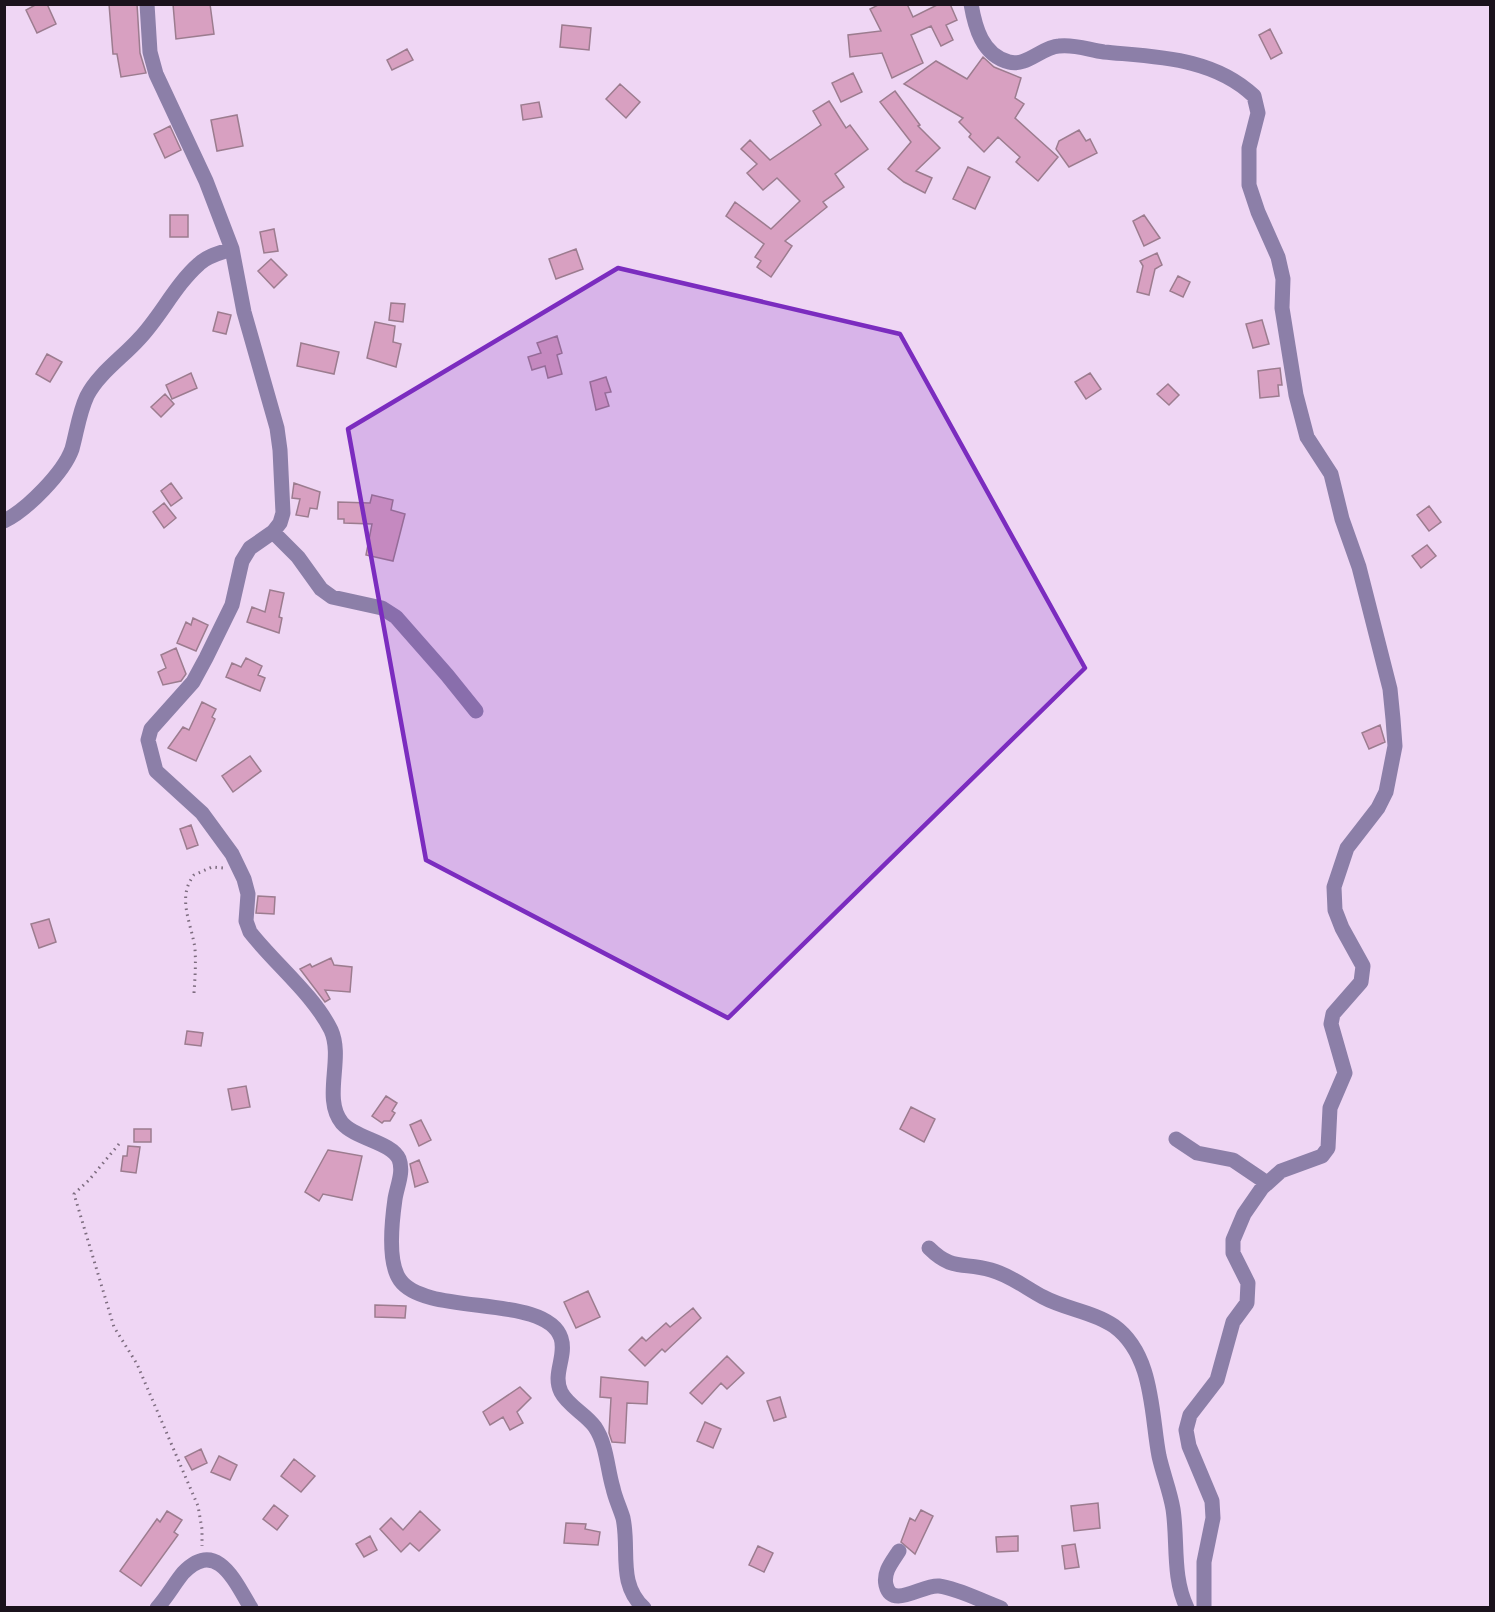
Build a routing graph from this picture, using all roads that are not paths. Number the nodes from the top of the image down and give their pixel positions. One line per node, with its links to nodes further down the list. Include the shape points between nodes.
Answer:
1 (147, 4): 3 (street, via 150,52 156,74 206,181)
2 (971, 4): 8 (street, via 982,42 1008,62 1021,63 1040,51 1072,45 1188,61 1228,77 1254,96 1257,113 1249,148 1249,185 1283,279 1282,308 1302,422 1331,474 1359,567 1390,690 1395,746 1386,792 1347,848 1334,887 1335,910 1363,966 1361,982 1333,1014 1331,1024 1346,1073 1330,1108 1328,1148 1322,1156 1281,1171)
3 (232, 249): 4 (street, via 200,262 140,338 96,383 81,412 71,451 56,475 15,516); 5 (street, via 244,312 277,428 283,513)
4 (4, 521)
5 (273, 532): 6 (street, via 332,597 382,609 396,617); 13 (street, via 250,548 242,561 232,605 193,682 151,729 148,740 156,771 201,813 232,854 248,894 246,921 250,932 332,1032 337,1055 334,1094 342,1123 393,1151 399,1159 401,1171 391,1234 394,1266 400,1280 430,1297 529,1314 555,1328 561,1339 561,1393 585,1415 602,1441 623,1518 626,1581)
6 (476, 711)
7 (1176, 1139): 8 (street, via 1197,1153 1233,1160)
8 (1267, 1183): 16 (street, via 1244,1214 1233,1240 1233,1253 1248,1283 1247,1303 1233,1322 1217,1380 1190,1415 1186,1430 1212,1501 1213,1518 1204,1562)
9 (929, 1248): 15 (street, via 953,1266 991,1270 1042,1297 1104,1320 1134,1349 1153,1399 1160,1459 1173,1510 1176,1562)
10 (899, 1551): 14 (street, via 886,1570 887,1590 894,1596 936,1586)
11 (157, 1608): 12 (street, via 183,1573 202,1560 219,1562)
12 (251, 1608)
13 (644, 1608)
14 (1001, 1608)
15 (1187, 1608)
16 (1204, 1608)

